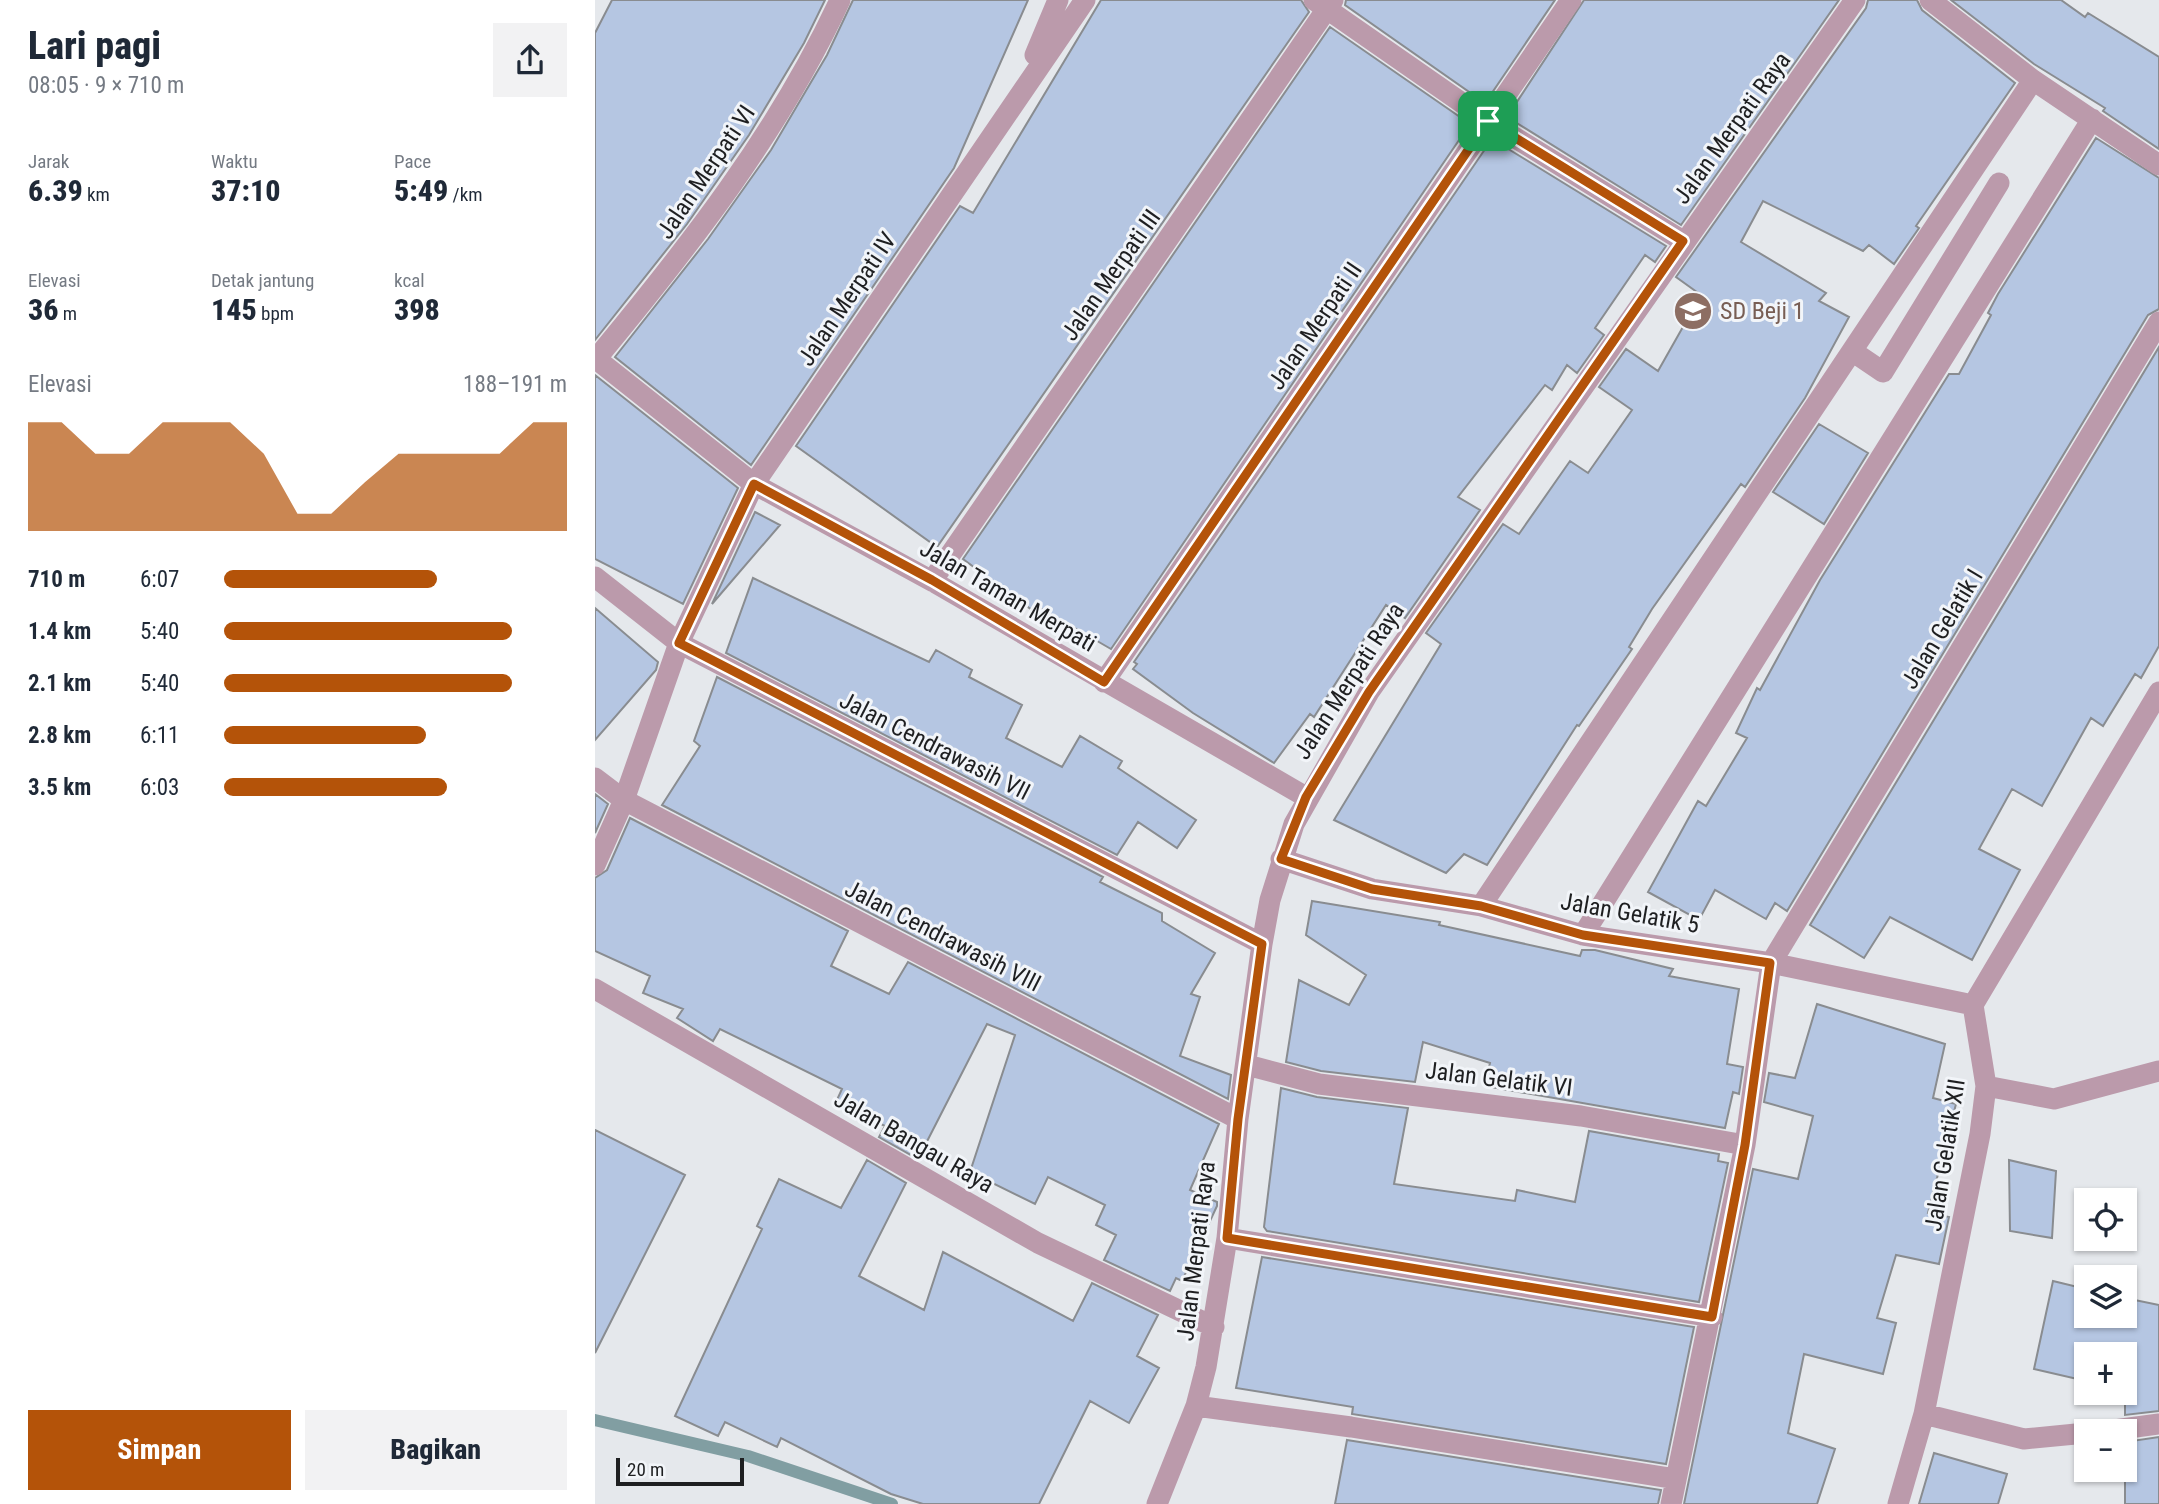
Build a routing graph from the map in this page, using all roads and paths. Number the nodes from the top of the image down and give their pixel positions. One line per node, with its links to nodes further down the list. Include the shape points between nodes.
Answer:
1 (840, 0): 17 (street, Jalan Merpati VI, via 767,134 674,264)
2 (1058, 0): 9 (street)
3 (1085, 0): 9 (street, Jalan Merpati IV)
4 (1571, 0): 11 (street, Jalan Merpati II)
5 (1855, 0): 14 (street, Jalan Merpati Raya)
6 (1930, 0): 8 (street)
7 (1324, 3): 11 (street); 20 (street, Jalan Merpati III)
8 (2033, 80): 10 (street); 16 (street)
9 (1019, 93): 18 (street, Jalan Merpati IV)
10 (2092, 119): 12 (street); 30 (street)
11 (1488, 121): 14 (street); 22 (street, Jalan Merpati II)
12 (2159, 165)
13 (1999, 183): 16 (street, via 1884,372)
14 (1683, 241): 25 (street, Jalan Merpati Raya, via 1369,692)
15 (2159, 322): 32 (street, Jalan Gelatik I)
16 (1852, 351): 29 (street)
17 (596, 359): 18 (street, Jalan Taman Merpati)
18 (754, 484): 20 (street, Jalan Taman Merpati); 21 (street, Jalan Merpati IV)
19 (595, 577): 21 (street, Jalan Cendrawasih VII)
20 (932, 580): 22 (street, Jalan Taman Merpati)
21 (679, 643): 26 (street, Jalan Merpati IV); 31 (street, Jalan Cendrawasih VII)
22 (1104, 682): 25 (street, Jalan Taman Merpati)
23 (2159, 692): 34 (street)
24 (595, 778): 26 (street, Jalan Cendrawasih VIII)
25 (1306, 797): 27 (street, Jalan Merpati Raya)
26 (624, 800): 28 (street, Jalan Merpati IV); 38 (street, Jalan Cendrawasih VIII)
27 (1281, 859): 29 (street, Jalan Gelatik 5, via 1372,889); 31 (street, Jalan Merpati Raya)
28 (595, 865)
29 (1481, 906): 30 (street, Jalan Gelatik 5)
30 (1583, 935): 32 (street, Jalan Gelatik 5)
31 (1262, 944): 35 (street, Jalan Merpati Raya)
32 (1770, 963): 34 (street, Jalan Gelatik 5); 39 (street)
33 (595, 989): 42 (street, Jalan Bangau Raya, via 1038,1243)
34 (1973, 1006): 37 (street, Jalan Gelatik XII)
35 (1247, 1065): 38 (street, Jalan Merpati Raya); 39 (street, Jalan Gelatik VI, via 1319,1084 1581,1116)
36 (2159, 1071): 37 (street, via 2054,1100)
37 (1986, 1086): 44 (street, Jalan Gelatik XII)
38 (1238, 1119): 40 (street, Jalan Merpati Raya)
39 (1745, 1145): 41 (street)
40 (1227, 1238): 41 (street); 42 (street, Jalan Merpati Raya)
41 (1712, 1317): 48 (street)
42 (1214, 1327): 43 (street, Jalan Merpati Raya)
43 (1196, 1406): 48 (street); 49 (street, Jalan Merpati Raya)
44 (1924, 1414): 47 (street, via 2024,1439); 51 (street, Jalan Gelatik XII)
45 (2159, 1424): 46 (street)
46 (2137, 1427)
47 (2074, 1434)
48 (1676, 1479): 50 (street)
49 (1157, 1504)
50 (1671, 1504)
51 (1898, 1504)

